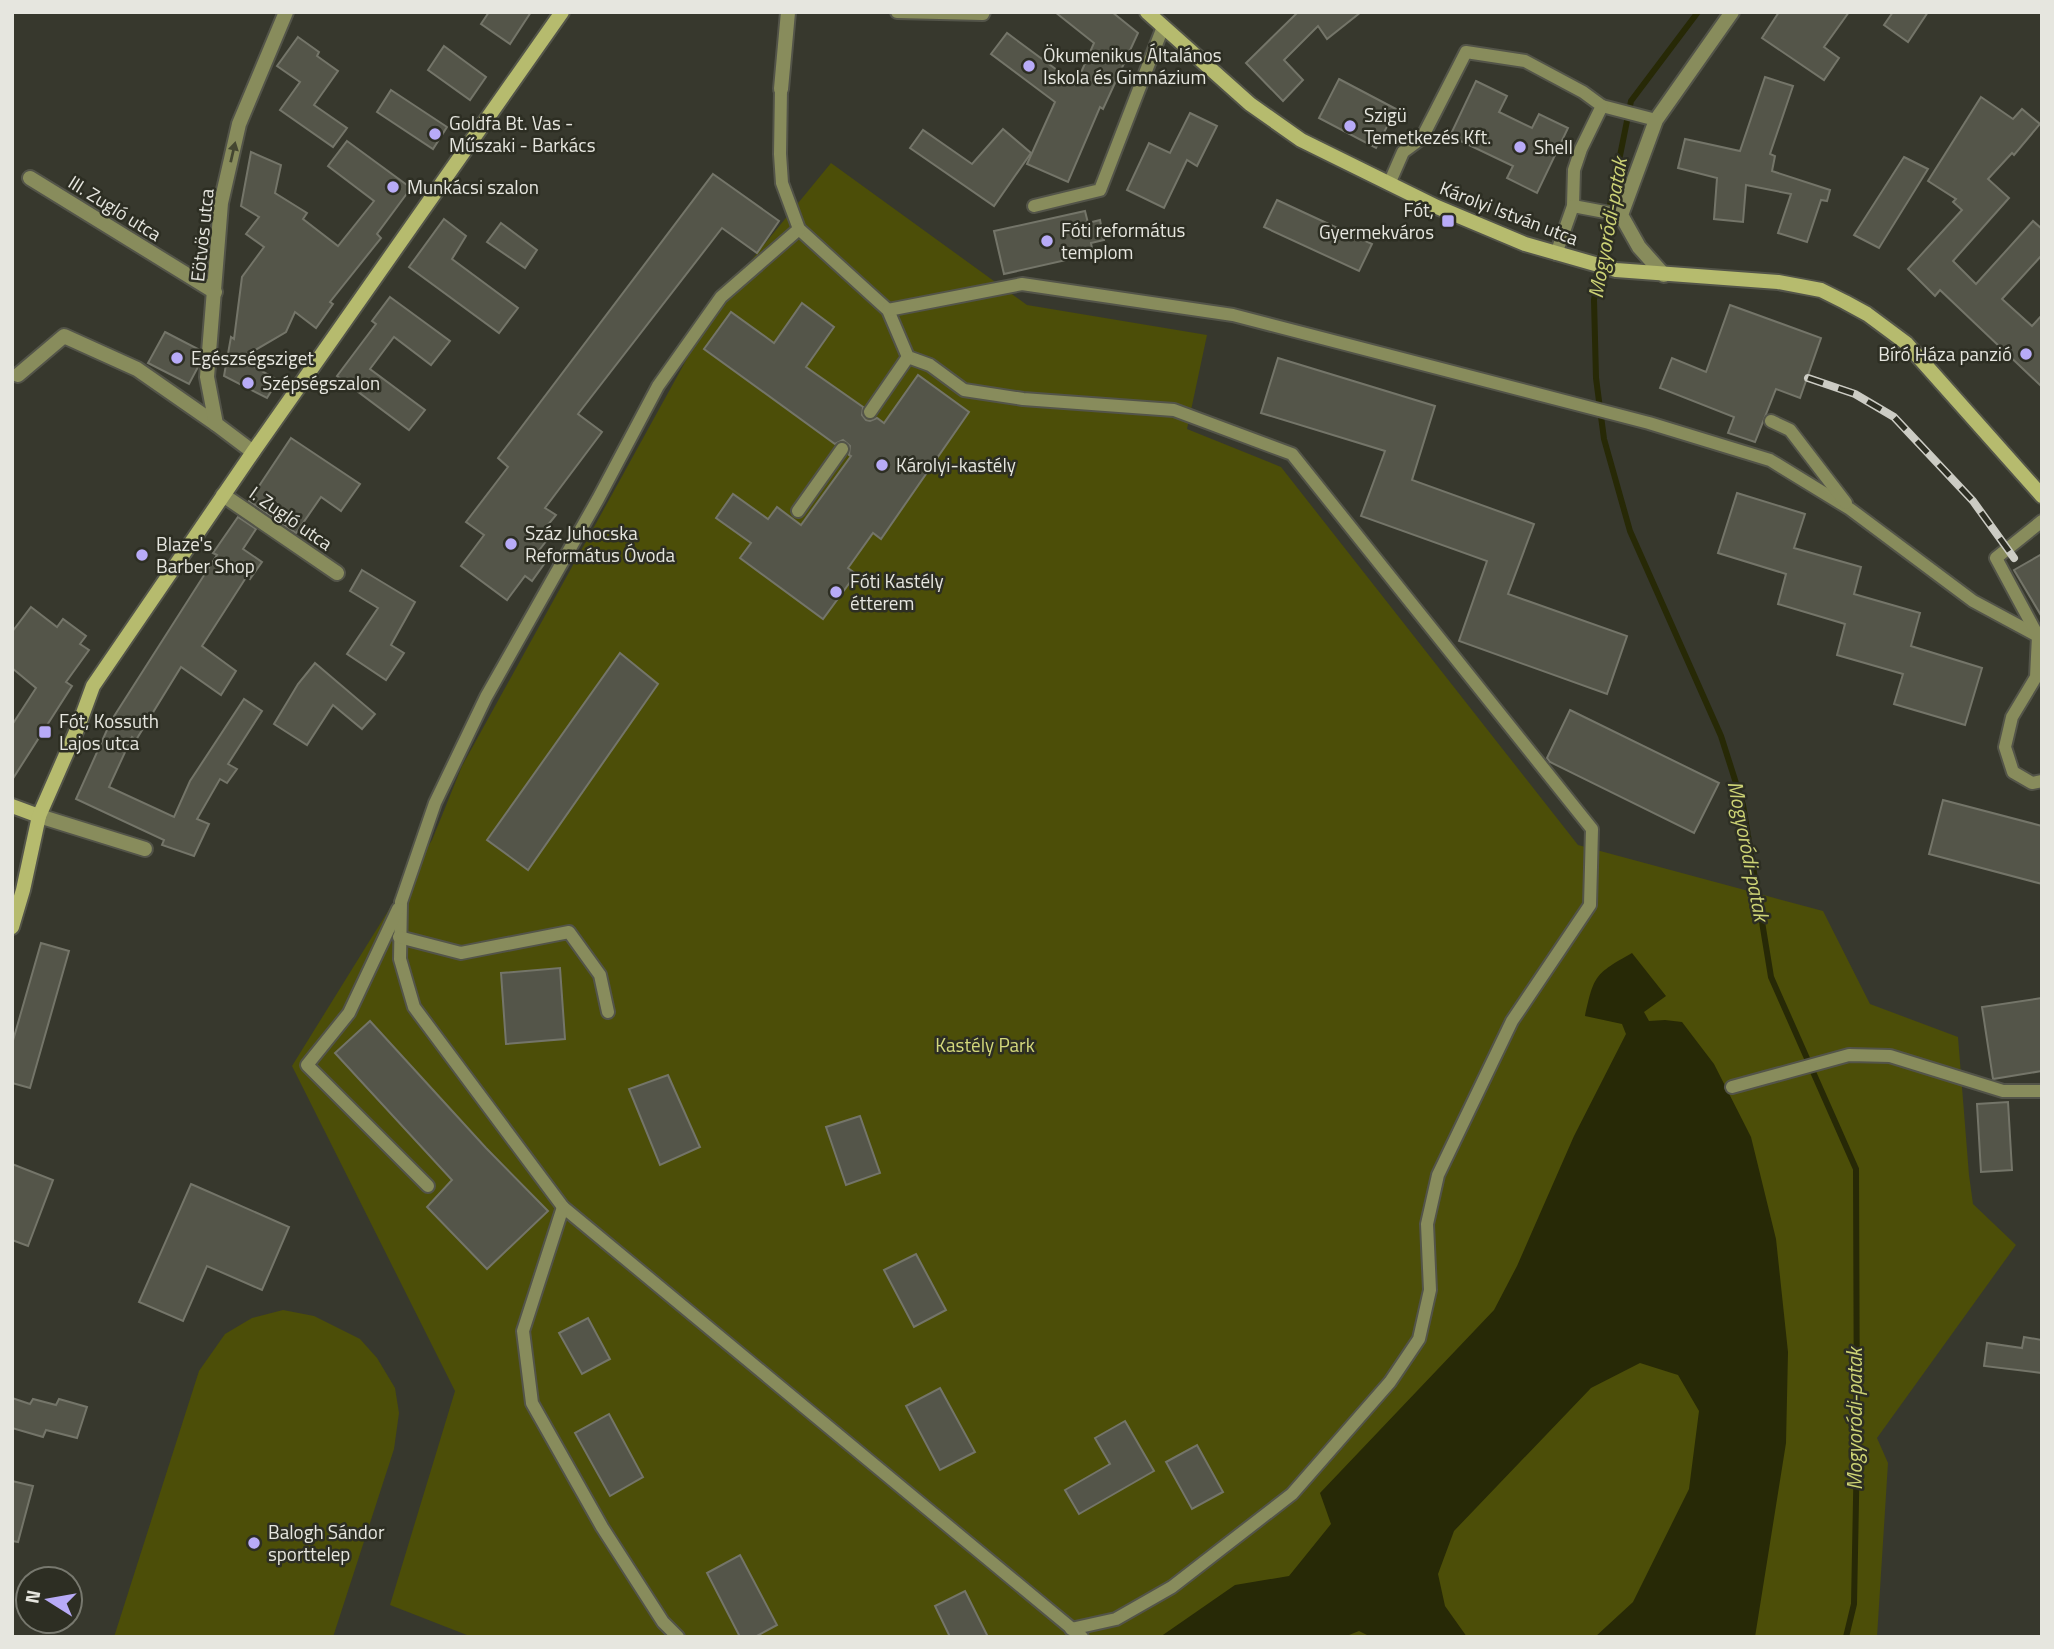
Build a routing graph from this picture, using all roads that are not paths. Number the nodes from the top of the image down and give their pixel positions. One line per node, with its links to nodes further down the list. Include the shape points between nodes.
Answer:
1 (286, 12): 20 (street, Eötvös utca, one-way to 1, via 221,203 239,124)
2 (562, 12): 28 (main road)
3 (788, 12): 9 (street)
4 (897, 12): 5 (lane)
5 (984, 12)
6 (1147, 12): 8 (main road, Károlyi István utca)
7 (1732, 12): 11 (street)
8 (1163, 27): 13 (main road, Károlyi István utca, via 1250,104 1301,141); 14 (lane, via 1100,190)
9 (781, 89): 17 (lane, via 782,183)
10 (1602, 106): 11 (lane); 13 (lane, via 1525,61 1466,52 1422,138 1404,152); 15 (lane, via 1574,170)
11 (1649, 118): 16 (street)
12 (30, 178): 20 (street, III. Zugló utca)
13 (1389, 184): 18 (main road, Károlyi István utca)
14 (1034, 206)
15 (1573, 206): 16 (lane); 18 (lane)
16 (1618, 214): 19 (street)
17 (799, 229): 21 (lane); 40 (lane, via 721,297 658,386 486,697 435,803)
18 (1556, 254): 19 (main road, Károlyi István utca, via 1614,270)
19 (1664, 275): 30 (main road, Károlyi István utca, via 1801,285 1867,314 1906,342)
20 (215, 292): 26 (street, Eötvös utca, via 207,377)
21 (888, 310): 22 (lane); 31 (lane, via 1022,284 1233,316 1584,405 1770,460)
22 (908, 357): 24 (lane); 48 (lane, via 930,365 964,390 1174,410 1292,454 1592,829 1590,905 1512,1021 1438,1175 1427,1224 1430,1290 1419,1339 1390,1382 1292,1494 1172,1587 1116,1619)
23 (18, 375): 26 (street, via 64,336 137,369)
24 (870, 412)
25 (1771, 421): 31 (lane, via 1790,430)
26 (216, 424): 28 (street)
27 (842, 449): 32 (lane)
28 (253, 452): 29 (main road)
29 (223, 495): 34 (street, I. Zugló utca); 38 (main road, via 93,686)
30 (2042, 496)
31 (1850, 509): 35 (lane, via 1973,601)
32 (798, 511)
33 (2042, 522): 35 (lane, via 1996,558)
34 (337, 573)
35 (2040, 640): 36 (lane, via 2036,677 2012,718 2005,747 2012,772 2032,783)
36 (2042, 781)
37 (12, 806): 38 (main road)
38 (39, 816): 39 (street); 41 (main road)
39 (145, 849)
40 (401, 902): 42 (lane); 46 (lane, via 349,1013 307,1065)
41 (12, 927)
42 (399, 937): 43 (lane, via 461,953 569,932 600,975); 47 (lane, via 400,959 414,1007)
43 (608, 1012)
44 (1732, 1087): 45 (lane, via 1849,1055 1890,1056 2003,1091)
45 (2042, 1091)
46 (428, 1186)
47 (563, 1207): 48 (lane); 49 (lane, via 523,1331 532,1403 602,1527 663,1622)
48 (1069, 1633): 50 (lane)
49 (678, 1637)
50 (1082, 1637)

